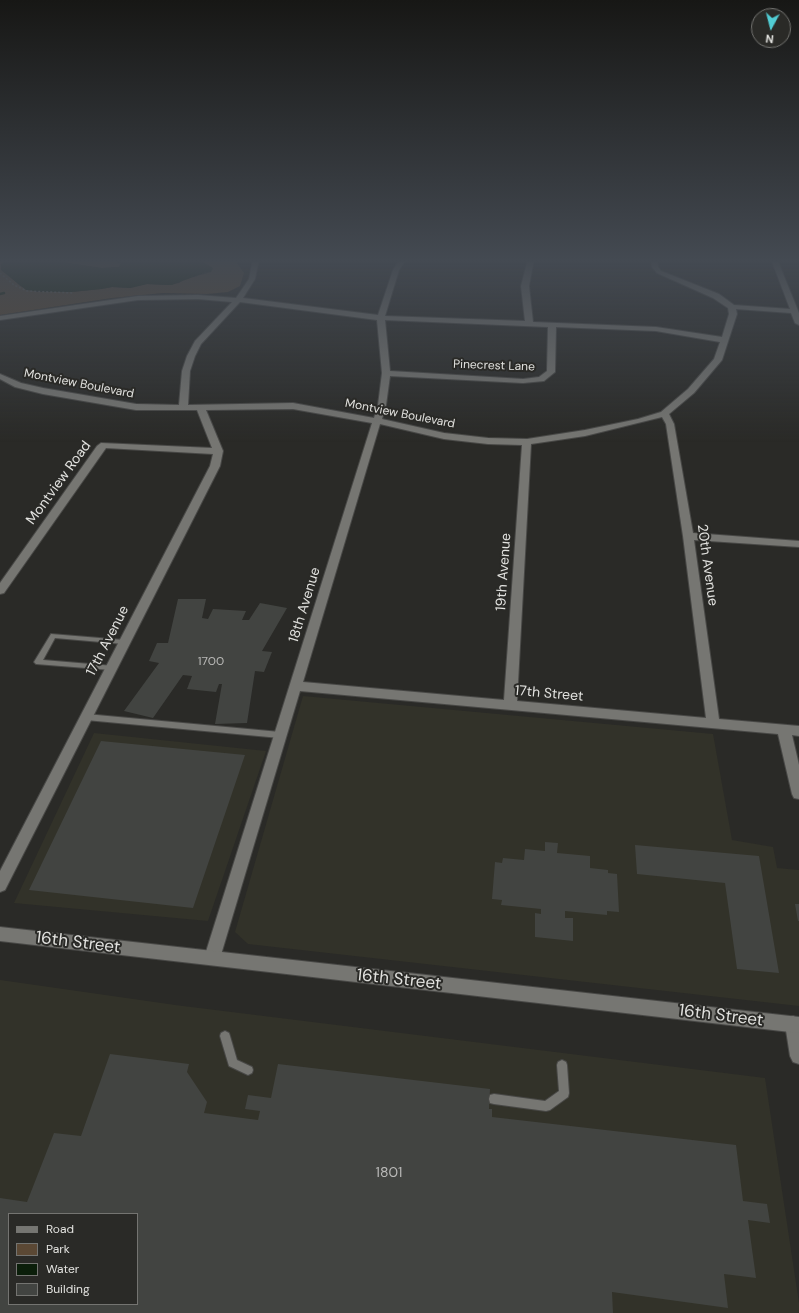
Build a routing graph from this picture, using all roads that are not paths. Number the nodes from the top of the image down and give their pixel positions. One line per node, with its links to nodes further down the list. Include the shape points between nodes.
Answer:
1 (219, 320): 11 (street, via 198,343 191,356 186,371)
2 (381, 320): 9 (street, 18th Avenue)
3 (437, 320): 6 (street)
4 (529, 320): 6 (street)
5 (731, 320): 8 (street, Montview Boulevard)
6 (529, 324): 7 (street)
7 (552, 325): 8 (street, via 661,329); 9 (street, Pinecrest Lane, via 551,372 541,379 523,381)
8 (724, 340): 13 (street, Montview Boulevard, via 718,360 691,391)
9 (386, 373): 14 (street, 18th Avenue)
10 (0, 376): 11 (street, Montview Boulevard, via 18,385 76,397 147,408)
11 (182, 408): 12 (street, Montview Boulevard)
12 (201, 408): 14 (street, Montview Boulevard, via 285,406); 16 (street)
13 (664, 414): 15 (street, Montview Boulevard, via 585,433); 17 (street, 20th Avenue, via 670,424)
14 (377, 421): 15 (street, Montview Boulevard, via 444,436); 22 (street, 18th Avenue)
15 (527, 442): 23 (street, 19th Avenue)
16 (218, 451): 19 (street, Montview Road, via 104,445); 20 (street, 17th Avenue, via 215,466)
17 (688, 536): 18 (street); 25 (street, 20th Avenue)
18 (799, 544)
19 (0, 591)
20 (124, 642): 21 (street, 17th Avenue); 21 (lane, via 52,636 38,662)
21 (111, 668): 24 (street, 17th Avenue)
22 (296, 686): 23 (street, 17th Street); 28 (street, 18th Avenue)
23 (510, 705): 25 (street, 17th Street)
24 (86, 716): 28 (lane); 30 (street, 17th Avenue)
25 (713, 723): 26 (street, 17th Street)
26 (784, 730): 27 (street, 17th Street); 29 (street)
27 (799, 731)
28 (280, 735): 32 (street, 18th Avenue)
29 (799, 794)
30 (0, 886)
31 (0, 934): 32 (street, 16th Street)
32 (212, 958): 33 (street, 16th Street)
33 (796, 1025): 35 (street)
34 (225, 1036): 37 (lane, via 233,1063)
35 (799, 1056)
36 (562, 1065): 38 (lane, via 564,1094 546,1106)
37 (248, 1070)
38 (494, 1099)

